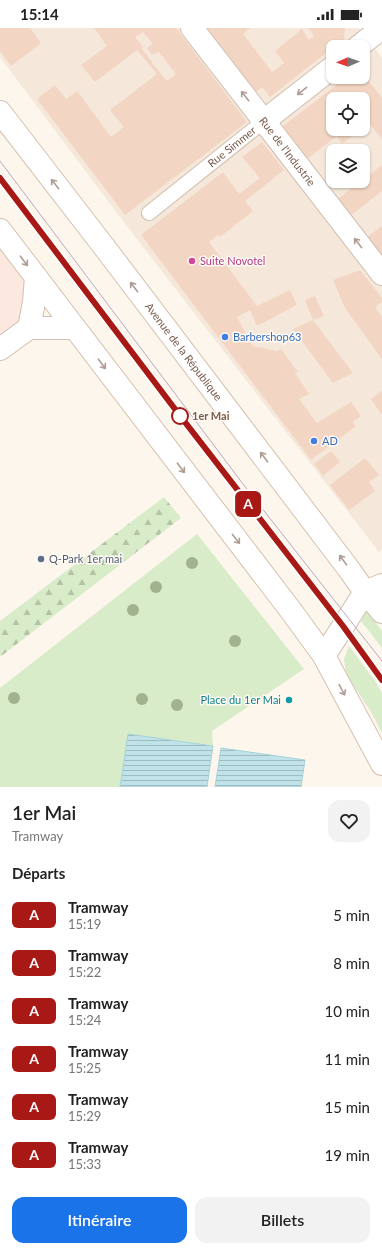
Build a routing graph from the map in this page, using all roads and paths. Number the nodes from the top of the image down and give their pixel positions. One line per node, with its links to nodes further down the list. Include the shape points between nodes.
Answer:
1 (192, 28): 6 (main road, Rue de l'Industrie, one-way to 1)
2 (382, 28): 3 (main road)
3 (367, 40)
4 (326, 72): 6 (main road, Rue Simmer, one-way to 6)
5 (0, 112): 14 (main road, Avenue de la République, one-way to 5, via 348,568)
6 (264, 121): 7 (lane, Rue Simmer); 9 (main road, Rue de l'Industrie, one-way to 6)
7 (149, 213)
8 (0, 230): 10 (main road, one-way to 10)
9 (382, 274)
10 (36, 277): 11 (main road); 12 (main road)
11 (29, 328): 12 (main road); 13 (main road)
12 (74, 328): 16 (main road, one-way to 16)
13 (0, 349)
14 (373, 589): 15 (main road, Avenue de la République); 16 (main road)
15 (382, 612)
16 (324, 656): 17 (main road, one-way to 17)
17 (381, 767)

